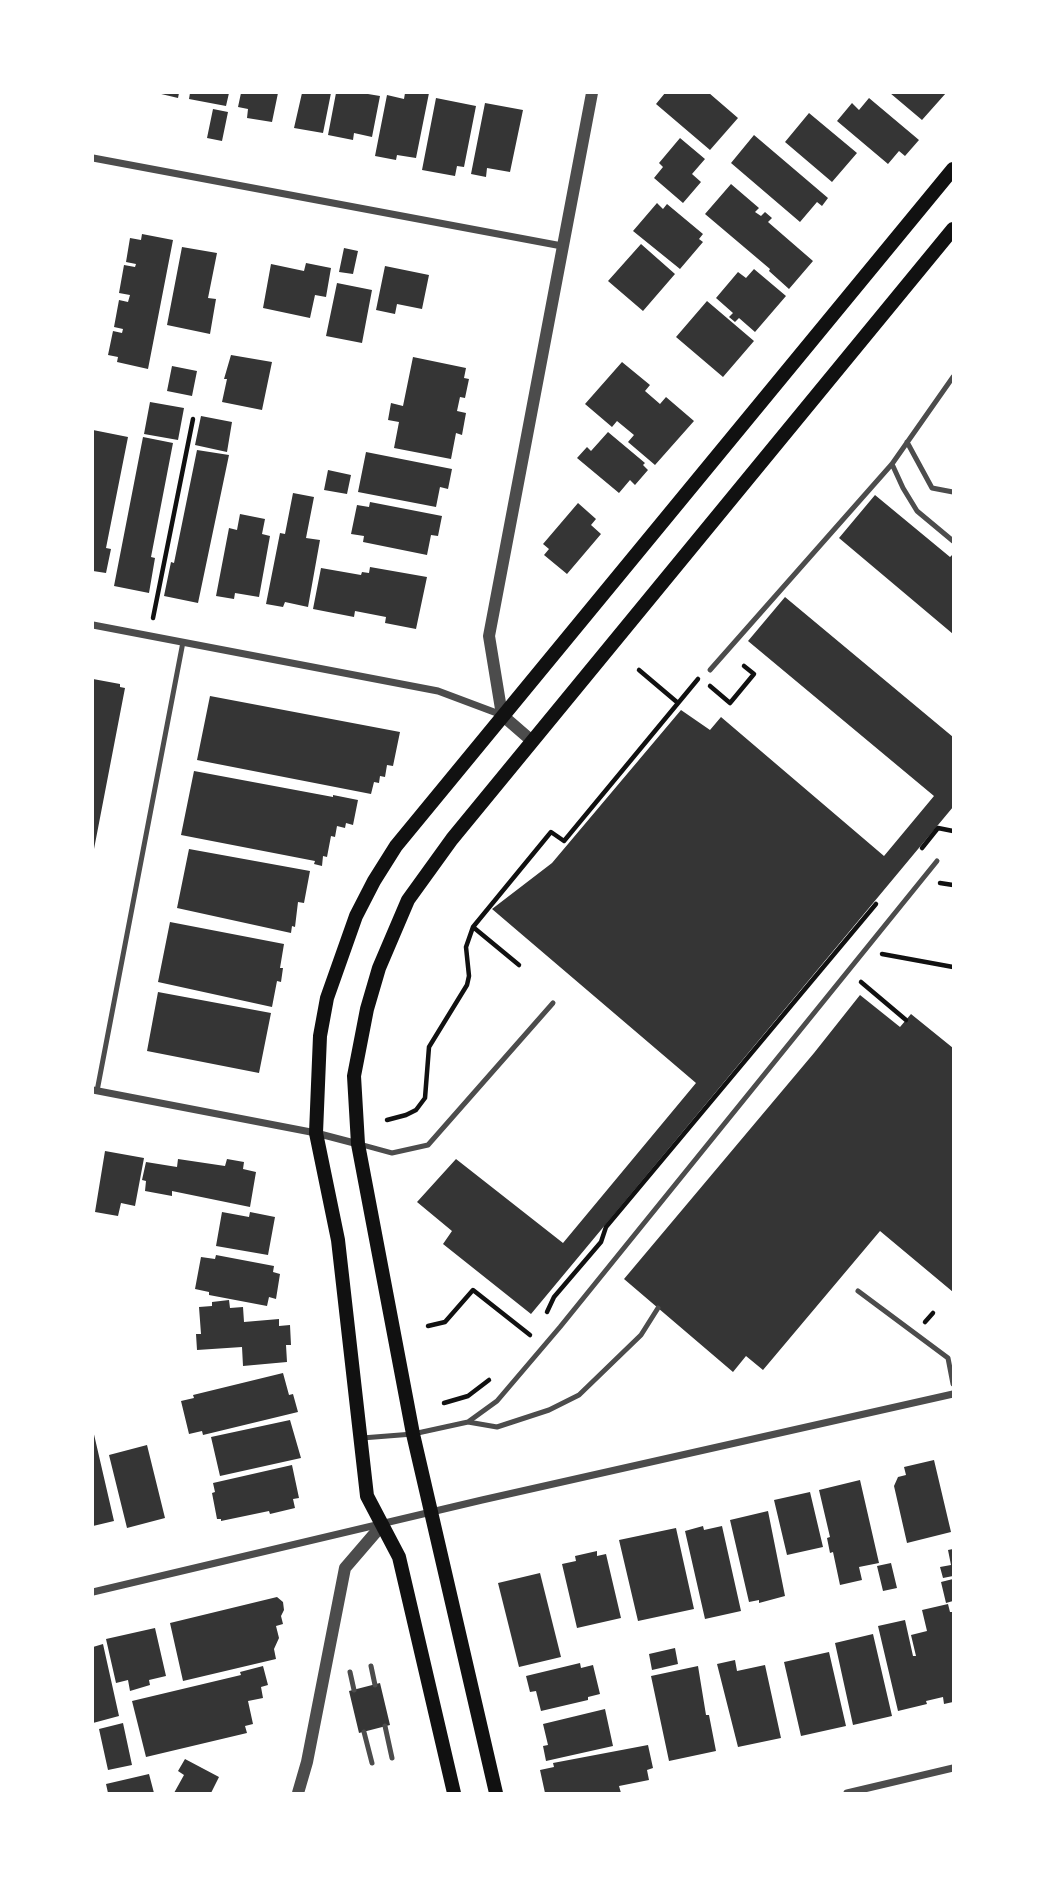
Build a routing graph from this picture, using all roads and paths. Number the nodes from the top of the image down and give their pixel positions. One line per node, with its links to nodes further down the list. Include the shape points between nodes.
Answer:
1 (592, 93): 5 (street)
2 (93, 158): 5 (street)
3 (953, 169): 21 (main road)
4 (953, 229): 22 (main road)
5 (562, 246): 21 (street, via 489,636)
6 (953, 377): 8 (lane)
7 (193, 419): 12 (path)
8 (907, 442): 9 (lane); 10 (lane, via 932,488)
9 (892, 464): 11 (lane, via 917,511); 17 (lane)
10 (953, 492)
11 (953, 541)
12 (158, 595)
13 (93, 625): 14 (street)
14 (183, 642): 21 (street, via 438,691); 37 (lane)
15 (744, 666): 19 (path, via 754,674 730,703)
16 (639, 670): 20 (path)
17 (710, 670)
18 (700, 677): 20 (path)
19 (710, 685)
20 (678, 702): 27 (path, via 564,842 551,832)
21 (502, 715): 22 (street); 39 (main road, via 396,846 356,916 327,998 320,1036)
22 (532, 741): 40 (main road, via 408,900 367,1009 354,1076)
23 (953, 831): 24 (path, via 938,828)
24 (915, 857)
25 (937, 861): 29 (lane)
26 (884, 895): 28 (path)
27 (472, 928): 32 (path); 38 (path, via 466,947 467,985 429,1047 425,1098 416,1110)
28 (844, 943): 29 (path); 30 (path)
29 (864, 951): 33 (path); 52 (lane, via 551,1338 497,1401)
30 (830, 960): 31 (path, via 830,955); 43 (path, via 606,1227 601,1242 554,1297)
31 (839, 963)
32 (519, 965)
33 (953, 967)
34 (859, 979): 36 (path)
35 (553, 1003): 40 (lane, via 428,1145 392,1153)
36 (906, 1020)
37 (95, 1091): 39 (street)
38 (387, 1119)
39 (316, 1133): 40 (street); 54 (main road, via 338,1240)
40 (358, 1144): 53 (main road)
41 (858, 1291): 49 (lane, via 948,1359)
42 (658, 1308): 52 (lane, via 640,1335 579,1395 497,1427)
43 (545, 1317)
44 (428, 1326): 46 (path, via 446,1322 473,1290)
45 (537, 1326): 46 (path)
46 (530, 1335): 47 (path)
47 (523, 1343)
48 (492, 1376): 51 (path, via 468,1396)
49 (953, 1384)
50 (953, 1394): 55 (street)
51 (444, 1403)
52 (468, 1422): 53 (lane)
53 (413, 1434): 54 (lane); 55 (main road)
54 (360, 1438): 56 (main road, via 367,1496)
55 (431, 1512): 56 (street); 69 (main road)
56 (383, 1525): 57 (street); 67 (street, via 345,1568); 68 (main road, via 400,1557)
57 (93, 1592)
58 (371, 1666): 60 (lane)
59 (350, 1672): 61 (lane)
60 (375, 1685)
61 (354, 1690)
62 (385, 1726): 64 (lane)
63 (364, 1732): 65 (lane)
64 (392, 1758)
65 (372, 1763)
66 (953, 1768): 70 (street)
67 (298, 1793)
68 (454, 1793)
69 (496, 1793)
70 (847, 1793)

